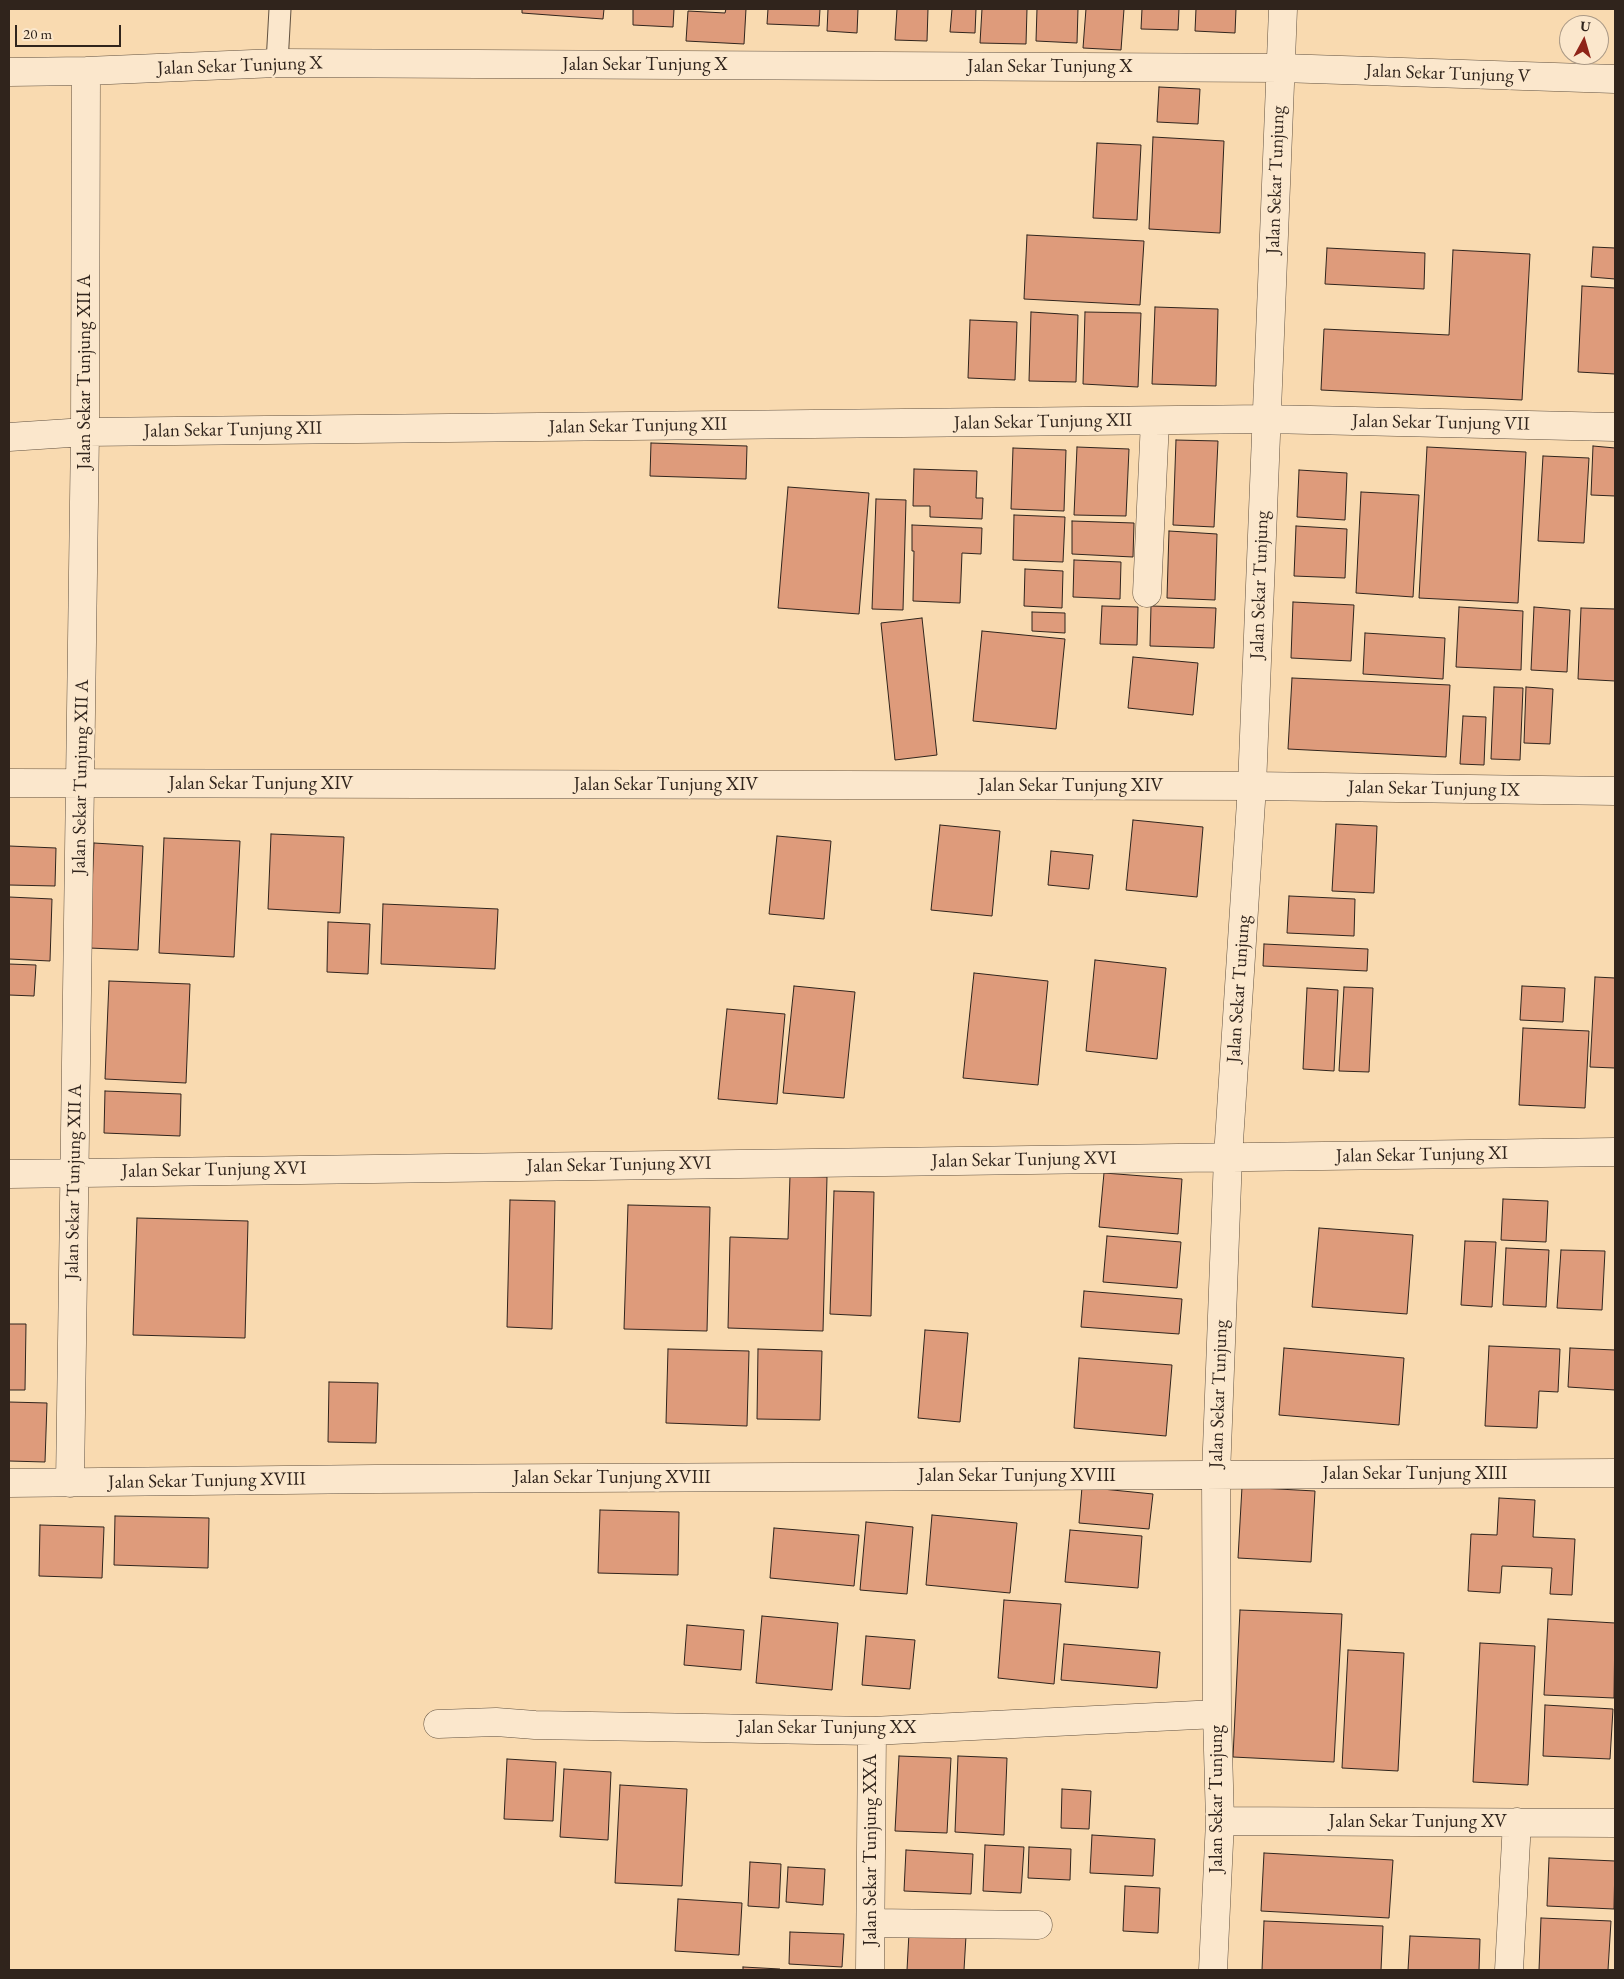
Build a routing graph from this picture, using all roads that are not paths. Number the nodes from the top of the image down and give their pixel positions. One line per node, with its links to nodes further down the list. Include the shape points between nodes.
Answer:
1 (280, 9): 3 (lane)
2 (1283, 9): 4 (street, Jalan Sekar Tunjung)
3 (277, 64): 4 (street, Jalan Sekar Tunjung X); 5 (street, Jalan Sekar Tunjung X)
4 (1281, 68): 7 (street, Jalan Sekar Tunjung V); 8 (street, Jalan Sekar Tunjung)
5 (86, 71): 6 (street, Jalan Sekar Tunjung X); 11 (street, Jalan Sekar Tunjung XII A)
6 (9, 72)
7 (1615, 79)
8 (1267, 419): 9 (street, Jalan Sekar Tunjung XII); 10 (street, Jalan Sekar Tunjung VII); 16 (street, Jalan Sekar Tunjung)
9 (1155, 421): 11 (street, Jalan Sekar Tunjung XII); 13 (street)
10 (1615, 427)
11 (85, 432): 12 (street, Jalan Sekar Tunjung XII); 14 (street, Jalan Sekar Tunjung XII A)
12 (9, 437)
13 (1148, 593)
14 (81, 783): 15 (street, Jalan Sekar Tunjung XIV); 16 (street, Jalan Sekar Tunjung XIV); 20 (street, Jalan Sekar Tunjung XII A)
15 (9, 784)
16 (1252, 786): 17 (street, Jalan Sekar Tunjung IX); 19 (street, Jalan Sekar Tunjung)
17 (1615, 791)
18 (1615, 1152): 19 (street, Jalan Sekar Tunjung XI)
19 (1228, 1157): 20 (street, Jalan Sekar Tunjung XVI); 23 (street, Jalan Sekar Tunjung)
20 (73, 1172): 21 (street, Jalan Sekar Tunjung XVI); 25 (street, Jalan Sekar Tunjung XII A)
21 (9, 1174)
22 (1615, 1473): 23 (street, Jalan Sekar Tunjung XIII)
23 (1216, 1475): 25 (street, Jalan Sekar Tunjung XVIII); 26 (street, Jalan Sekar Tunjung)
24 (9, 1483): 25 (street, Jalan Sekar Tunjung XVIII)
25 (70, 1483)
26 (1217, 1714): 28 (street, Jalan Sekar Tunjung XX); 29 (street, Jalan Sekar Tunjung)
27 (438, 1724): 28 (street, Jalan Sekar Tunjung XX, via 496,1722)
28 (872, 1731): 32 (street, Jalan Sekar Tunjung XXA)
29 (1220, 1821): 30 (street, Jalan Sekar Tunjung XV); 35 (street, Jalan Sekar Tunjung)
30 (1517, 1822): 31 (street, Jalan Sekar Tunjung XV); 36 (street)
31 (1615, 1823)
32 (871, 1923): 33 (street); 34 (street, Jalan Sekar Tunjung XXA)
33 (1038, 1925)
34 (870, 1970)
35 (1213, 1970)
36 (1509, 1970)

